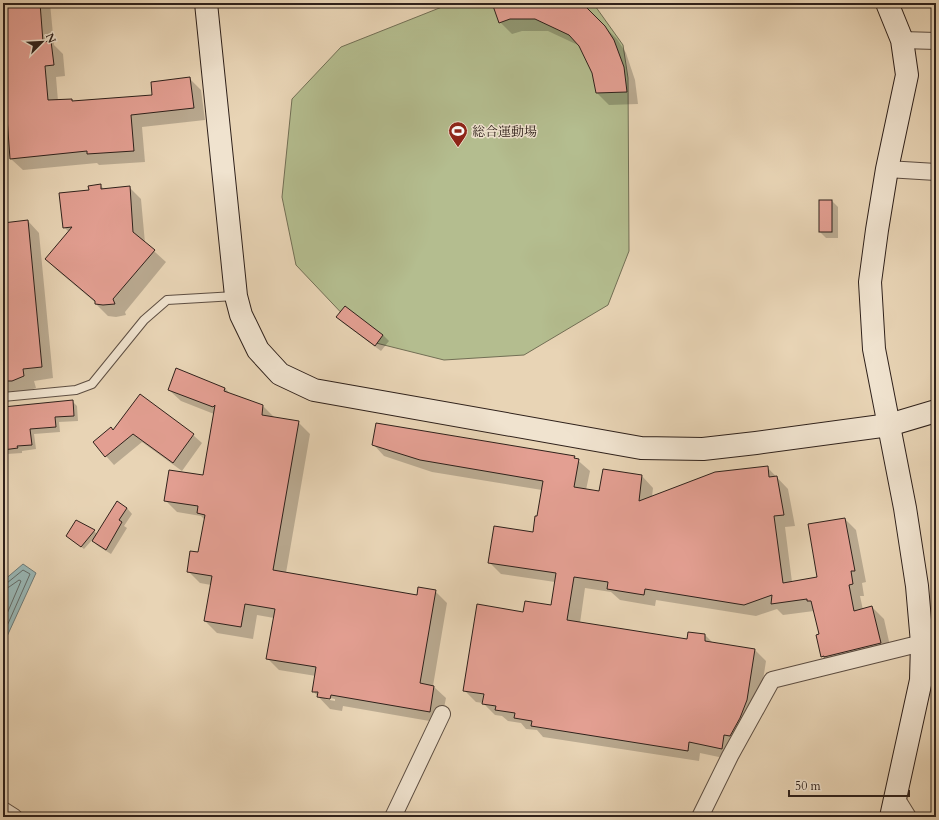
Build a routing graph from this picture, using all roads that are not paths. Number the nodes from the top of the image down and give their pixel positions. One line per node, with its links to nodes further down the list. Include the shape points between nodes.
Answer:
1 (206, 3): 7 (street)
2 (887, 3): 3 (street)
3 (902, 40): 4 (street); 5 (street, via 907,75)
4 (936, 41)
5 (887, 169): 6 (street); 10 (street, via 870,282 874,349)
6 (936, 172)
7 (236, 296): 8 (lane, via 167,300 144,320 92,384 76,390); 10 (street, via 241,315 258,350 280,374 314,390 641,448 703,449)
8 (3, 397)
9 (936, 411): 10 (street)
10 (889, 425): 11 (street, via 917,586)
11 (922, 643): 13 (street, via 921,680); 17 (street, via 772,680)
12 (442, 714): 16 (street)
13 (893, 807): 18 (street)
14 (3, 810): 15 (street)
15 (14, 817)
16 (393, 817)
17 (700, 817)
18 (908, 817)

